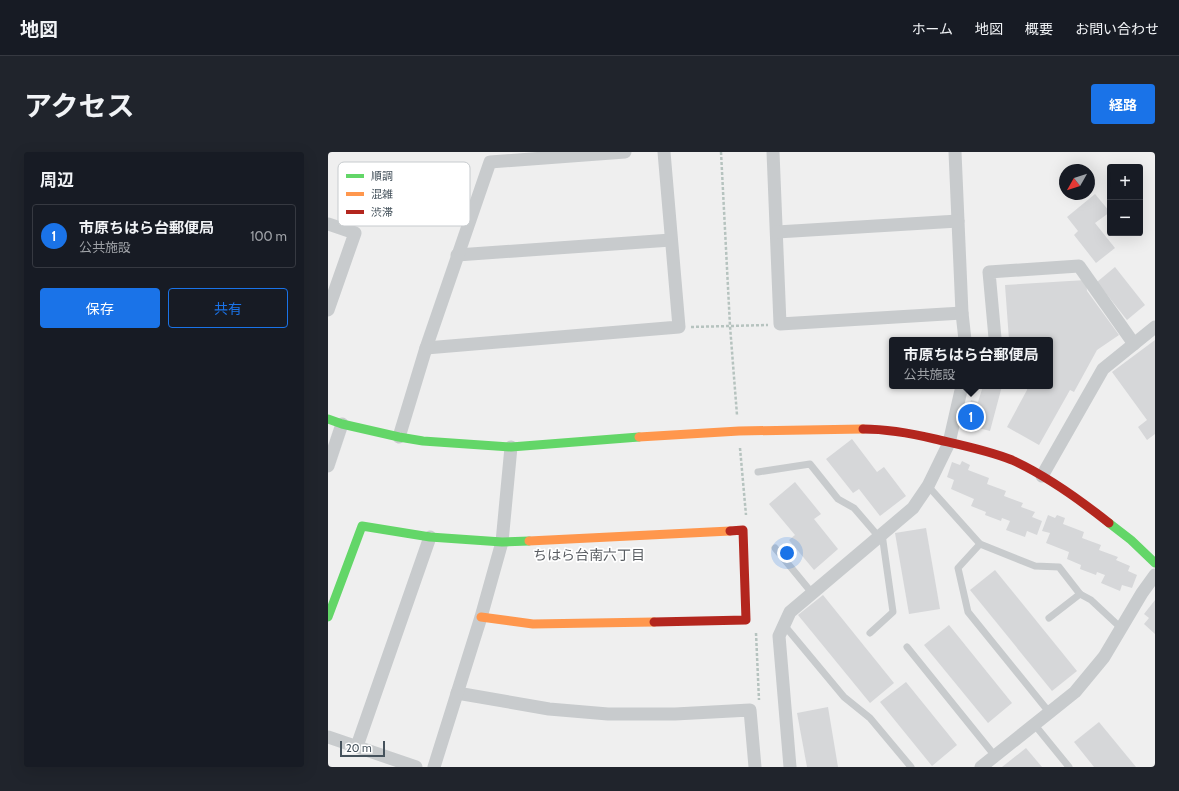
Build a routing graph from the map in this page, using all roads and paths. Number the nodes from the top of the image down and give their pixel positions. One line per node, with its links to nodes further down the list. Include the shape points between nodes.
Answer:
1 (625, 152): 6 (street, via 490,162)
2 (664, 152): 11 (street)
3 (721, 152): 16 (path)
4 (772, 152): 10 (street)
5 (955, 152): 7 (street)
6 (470, 218)
7 (958, 221): 10 (street); 14 (street)
8 (328, 224): 13 (street, via 355,233)
9 (467, 226): 12 (street)
10 (777, 232): 15 (street)
11 (671, 240): 12 (street); 17 (street)
12 (457, 255): 22 (street)
13 (328, 310)
14 (962, 313): 15 (street); 19 (street)
15 (780, 324): 16 (path)
16 (730, 326): 17 (path); 26 (path)
17 (679, 327): 22 (street)
18 (1155, 328): 21 (street)
19 (965, 337)
20 (995, 337): 21 (street, via 989,272 1079,266)
21 (1134, 344): 32 (street, via 1102,368)
22 (426, 348): 27 (street)
23 (961, 389): 28 (street)
24 (328, 419): 25 (street)
25 (342, 424): 27 (street); 30 (street)
26 (739, 431): 28 (street, via 868,429); 29 (street); 34 (path, via 746,520)
27 (399, 437): 29 (street)
28 (949, 442): 32 (street, via 1011,460); 33 (street)
29 (511, 447): 37 (street)
30 (328, 466)
31 (758, 472): 35 (lane, via 810,464 838,499 854,508)
32 (1042, 476): 40 (street, via 1088,506)
33 (928, 486): 35 (street, via 913,508); 38 (lane)
34 (743, 530): 37 (street); 47 (street)
35 (881, 536): 42 (street); 50 (lane, via 894,612)
36 (430, 537): 37 (street); 44 (street, via 362,526); 57 (street)
37 (502, 542): 45 (street)
38 (980, 544): 43 (lane, via 1035,566 1059,567); 54 (lane, via 958,568 968,612)
39 (775, 548): 42 (lane)
40 (1155, 563)
41 (1155, 575): 49 (street)
42 (812, 593): 48 (street, via 790,612)
43 (1080, 594): 46 (lane); 49 (lane, via 1091,600)
44 (328, 617)
45 (481, 617): 47 (street, via 533,624); 52 (street)
46 (1049, 618)
47 (746, 620): 53 (path, via 756,631 759,707)
48 (784, 625): 62 (street, via 780,636); 63 (lane, via 844,697 870,718)
49 (1120, 628): 54 (street, via 1104,657 1074,692)
50 (870, 633)
51 (906, 647): 58 (lane)
52 (457, 694): 53 (street, via 549,709 608,714); 60 (street)
53 (750, 710): 61 (street)
54 (1049, 712): 55 (street)
55 (1034, 724): 58 (street); 65 (lane)
56 (328, 737): 57 (street)
57 (357, 746): 59 (street)
58 (995, 756): 64 (street)
59 (416, 767)
60 (434, 767)
61 (755, 767)
62 (790, 767)
63 (911, 767)
64 (982, 767)
65 (1069, 767)

